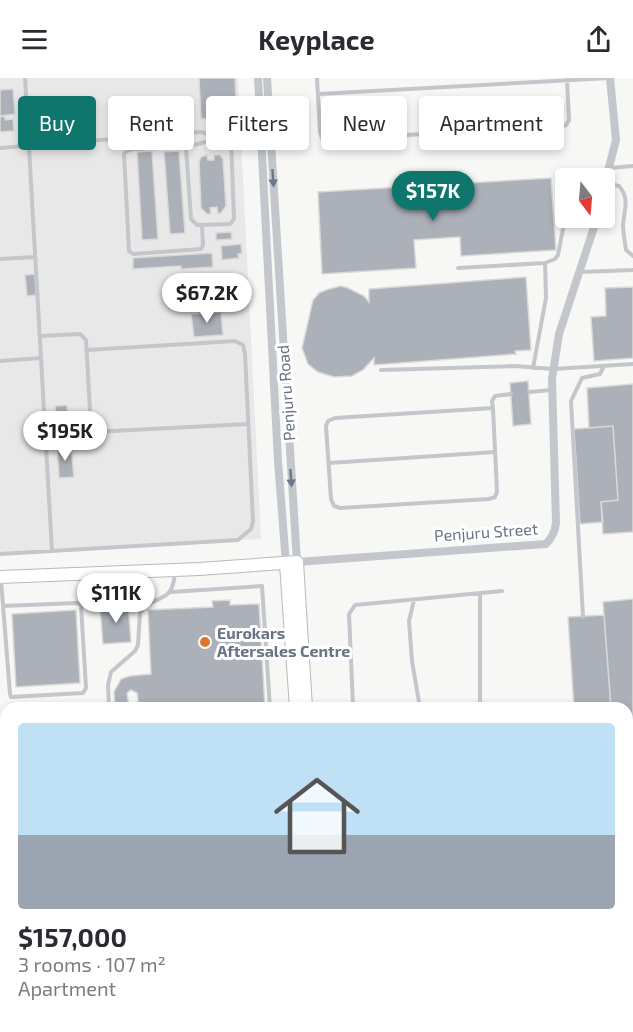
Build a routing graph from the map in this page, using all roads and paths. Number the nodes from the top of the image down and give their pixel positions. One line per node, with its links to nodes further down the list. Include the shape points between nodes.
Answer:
1 (25, 78): 8 (lane)
2 (258, 78): 9 (street, Penjuru Road)
3 (267, 78): 50 (street, Penjuru Road, one-way to 50)
4 (317, 78): 7 (lane)
5 (610, 78): 6 (lane); 20 (street, via 616,140)
6 (567, 80): 7 (lane); 7 (lane, via 569,120 561,127 328,139 322,138 320,132)
7 (318, 94)
8 (26, 96)
9 (259, 96)
10 (206, 134): 11 (lane)
11 (96, 141)
12 (18, 147): 13 (lane)
13 (0, 148)
14 (29, 150): 26 (lane)
15 (130, 150): 22 (lane, via 124,154 128,249 133,254 201,249)
16 (186, 150): 22 (lane, via 191,219)
17 (231, 150): 22 (lane, via 234,219 230,224)
18 (263, 150): 50 (street, Penjuru Road, via 278,461)
19 (633, 166): 20 (lane)
20 (609, 168)
21 (615, 186): 25 (lane, via 625,195 626,250)
22 (202, 225)
23 (563, 228): 28 (lane, via 558,255)
24 (594, 228): 31 (street)
25 (633, 256)
26 (35, 257): 27 (lane); 32 (lane)
27 (0, 259)
28 (544, 263): 29 (lane); 38 (lane, via 546,298)
29 (458, 268)
30 (633, 270): 31 (lane)
31 (579, 272): 39 (street, via 559,334)
32 (40, 336): 33 (lane, via 80,334 86,340); 34 (lane)
33 (87, 350): 45 (lane, via 239,342 244,349); 45 (lane, via 93,432)
34 (41, 358): 35 (lane); 48 (lane)
35 (0, 361)
36 (633, 364): 37 (lane)
37 (604, 366): 39 (lane); 58 (lane, via 600,374 582,378 571,401)
38 (533, 368): 39 (lane); 40 (lane)
39 (553, 369): 41 (street, Penjuru Street)
40 (381, 370)
41 (553, 390): 42 (lane); 50 (street, Penjuru Street, via 556,524 546,544)
42 (529, 392)
43 (511, 394): 44 (lane, via 495,396)
44 (492, 408): 46 (lane); 47 (lane, via 335,418 326,426)
45 (248, 424): 48 (lane, via 253,521 251,529 238,540)
46 (495, 452): 47 (lane); 47 (lane, via 497,492 489,499 340,508 334,506 332,499)
47 (328, 463)
48 (52, 551): 49 (lane)
49 (0, 554)
50 (291, 563): 51 (main road); 61 (main road, Penjuru Road); 62 (main road, Penjuru Road)
51 (175, 570): 52 (main road); 54 (lane)
52 (1, 577): 57 (lane)
53 (502, 591): 55 (lane)
54 (171, 592): 59 (lane, via 140,613 138,645 111,672); 60 (lane, via 262,586)
55 (480, 593): 56 (lane); 65 (lane)
56 (414, 600): 63 (lane, via 355,605 349,614); 64 (lane, via 409,621)
57 (3, 606): 57 (lane, via 11,697 83,693 86,688 81,604)
58 (583, 617)
59 (109, 702)
60 (270, 702)
61 (296, 702)
62 (305, 702)
63 (353, 702)
64 (419, 702)
65 (480, 702)

